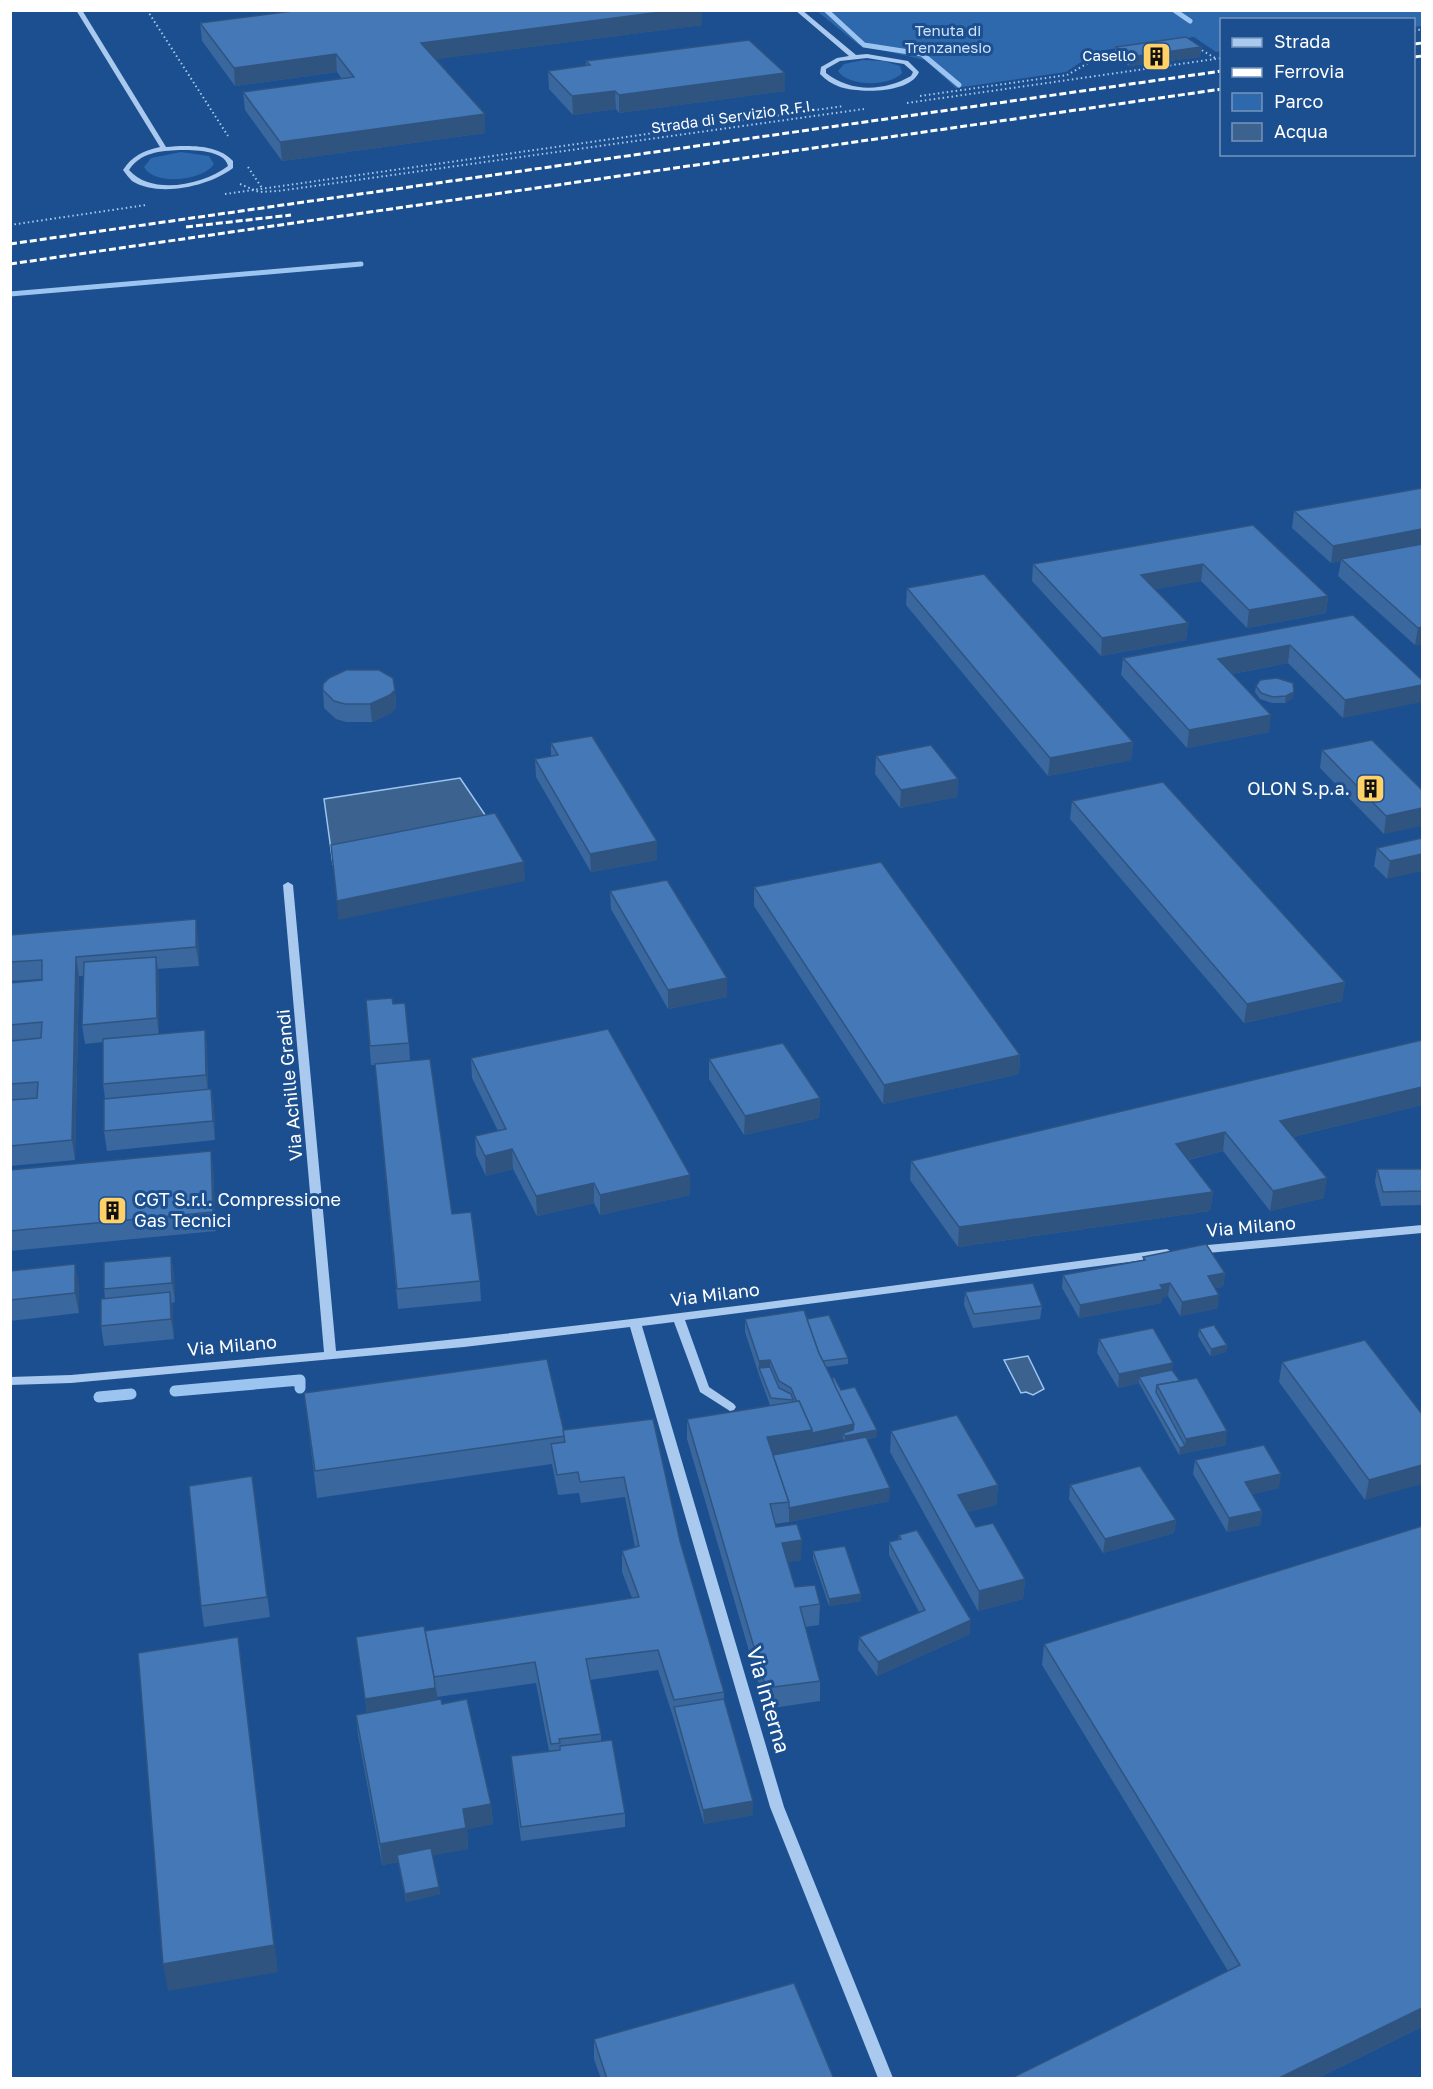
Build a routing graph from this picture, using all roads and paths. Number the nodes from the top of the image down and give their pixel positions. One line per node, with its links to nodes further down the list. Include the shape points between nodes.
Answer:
1 (79, 10): 14 (street)
2 (147, 10): 13 (path)
3 (798, 10): 6 (street)
4 (1191, 44): 8 (path)
5 (1120, 49): 9 (path, via 1102,53 1086,69 1067,75)
6 (853, 56): 6 (street, via 829,63 823,74 838,84 867,88 897,86 916,72 906,62 895,59)
7 (1220, 58): 8 (path)
8 (1217, 59): 11 (path)
9 (911, 97)
10 (864, 104): 16 (path)
11 (906, 104)
12 (870, 109): 17 (path, Strada di Servizio R.F.I., via 300,189)
13 (231, 141)
14 (164, 149): 14 (street, via 137,158 126,170 129,176 150,185 184,186 215,179 231,167 224,155 213,151)
15 (243, 160): 16 (path)
16 (262, 188): 17 (path)
17 (252, 190): 18 (path)
18 (220, 194)
19 (146, 205): 20 (path)
20 (10, 225)
21 (288, 885): 25 (street, Via Achille Grandi)
22 (1422, 1229): 23 (street, Via Milano, via 1174,1252)
23 (678, 1318): 24 (street, Via Milano); 27 (street, via 704,1389)
24 (635, 1323): 25 (street, Via Milano); 28 (street, Via Interna, via 777,1807)
25 (330, 1354): 26 (street, Via Milano, via 71,1379)
26 (10, 1381)
27 (730, 1407)
28 (886, 2079)

